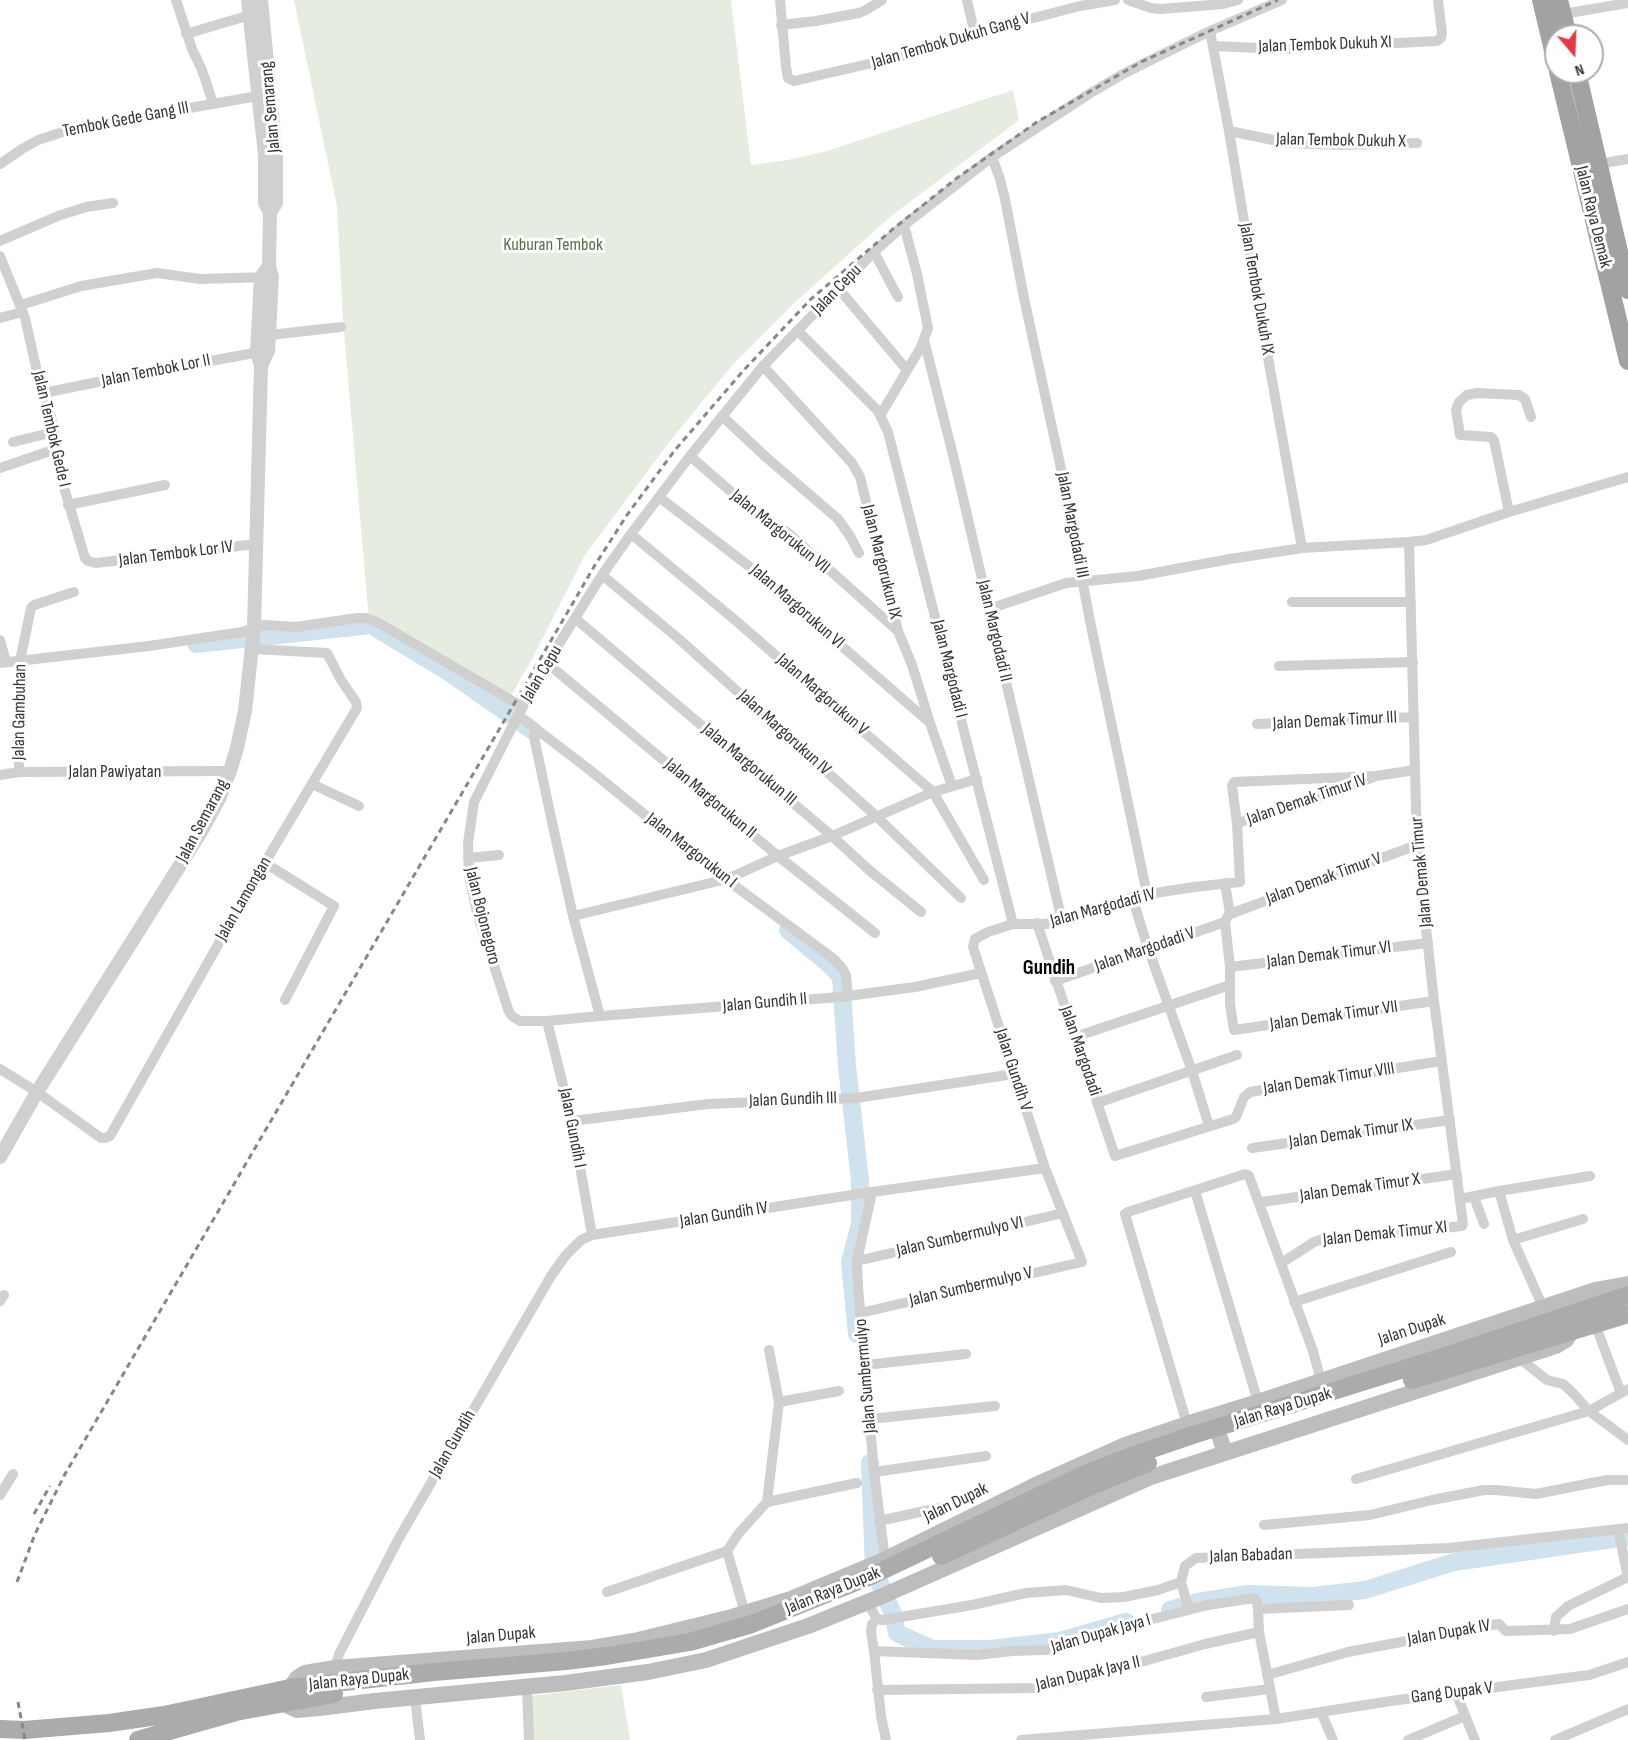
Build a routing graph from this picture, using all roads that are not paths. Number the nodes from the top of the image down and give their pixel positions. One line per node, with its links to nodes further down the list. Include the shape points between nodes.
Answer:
1 (176, 0): 21 (street)
2 (249, 0): 16 (street, Jalan Semarang)
3 (261, 0): 35 (street, Jalan Semarang, via 276,155 276,203)
4 (780, 0): 19 (street)
5 (882, 0): 19 (street, via 860,13)
6 (967, 0): 22 (street)
7 (1115, 0): 22 (street, Jalan Tembok Dukuh Gang V)
8 (1128, 0): 9 (street, via 1161,9)
9 (1238, 0)
10 (1282, 0): 20 (street, Jalan Cepu)
11 (1438, 0): 23 (street, Jalan Tembok Dukuh XI, via 1442,33 1437,41 1282,49)
12 (1541, 0): 17 (highway)
13 (1608, 3): 14 (street); 15 (street)
14 (1628, 3)
15 (1561, 7): 18 (highway)
16 (250, 15): 21 (street); 26 (street, Jalan Semarang)
17 (1547, 24)
18 (1565, 24)
19 (781, 25): 22 (street, Jalan Tembok Dukuh Gang V, via 791,81 869,65)
20 (1210, 32): 23 (street, Jalan Tembok Dukuh IX); 30 (street, Jalan Cepu, via 1123,74)
21 (186, 34): 27 (street)
22 (975, 35)
23 (1213, 46): 28 (street, Jalan Tembok Dukuh IX)
24 (1562, 84): 37 (highway, Jalan Raya Demak)
25 (1580, 84): 33 (highway, Jalan Raya Demak)
26 (258, 96): 27 (street, Tembok Gede Gang III); 35 (street, Jalan Semarang, via 265,155 265,203)
27 (213, 103): 32 (street, Tembok Gede Gang III, via 56,133)
28 (1229, 131): 29 (street, Jalan Tembok Dukuh X, via 1288,143); 72 (street, Jalan Tembok Dukuh IX)
29 (1417, 143)
30 (992, 157): 36 (street, Jalan Cepu); 76 (street, Jalan Margodadi III, via 1005,199)
31 (1628, 159): 33 (street)
32 (0, 164)
33 (1599, 164): 37 (highway, Jalan Raya Demak)
34 (112, 203): 38 (street, via 58,216)
35 (270, 212): 41 (street, Jalan Semarang)
36 (903, 225): 39 (street, Jalan Cepu); 50 (street, Jalan Margodadi II, via 927,323)
37 (1607, 239): 43 (highway, Jalan Raya Demak); 52 (highway, Jalan Raya Demak)
38 (0, 241)
39 (874, 252): 42 (street, Jalan Cepu); 44 (street)
40 (0, 256): 45 (street, Jalan Tembok Gede I)
41 (267, 273): 45 (street, via 200,279 157,273 81,286); 49 (street, Jalan Semarang); 51 (street, Jalan Semarang)
42 (838, 288): 48 (street, Jalan Cepu); 54 (street)
43 (1628, 290)
44 (898, 297)
45 (22, 308): 46 (street); 55 (street, Jalan Tembok Gede I)
46 (0, 318)
47 (341, 327): 49 (street)
48 (798, 331): 53 (street, Jalan Cepu); 56 (street)
49 (270, 335): 51 (street, Jalan Semarang)
50 (924, 340): 54 (street); 80 (street, Jalan Margodadi II)
51 (263, 351): 55 (street, Jalan Tembok Lor II); 71 (street, Jalan Semarang)
52 (1628, 361)
53 (763, 366): 57 (street, Jalan Cepu); 82 (street, Jalan Margorukun IX, via 856,470)
54 (907, 370): 56 (street)
55 (44, 393): 59 (street, Jalan Tembok Gede I)
56 (881, 414): 100 (street, Jalan Margodadi I)
57 (722, 416): 62 (street, Jalan Cepu); 73 (street, via 838,519)
58 (1531, 417): 68 (street, via 1525,399 1518,395 1467,395 1456,410 1460,435 1494,440)
59 (54, 432): 60 (street); 61 (street, Jalan Tembok Gede I)
60 (13, 442)
61 (56, 449): 63 (street); 67 (street, Jalan Tembok Gede I)
62 (690, 456): 66 (street, Jalan Cepu); 82 (street, Jalan Margorukun VII, via 759,516 787,532)
63 (0, 468)
64 (1628, 477): 68 (street)
65 (165, 485): 67 (street)
66 (659, 497): 69 (street, Jalan Cepu); 92 (street, Jalan Margorukun VI, via 759,574)
67 (68, 505): 74 (street, Jalan Tembok Gede I, via 85,558)
68 (1509, 512): 70 (street)
69 (631, 534): 75 (street, Jalan Cepu); 103 (street, Jalan Margorukun V)
70 (1409, 542): 72 (street); 78 (street, Jalan Demak Timur)
71 (256, 544): 74 (street, Jalan Tembok Lor IV); 83 (street, Jalan Semarang)
72 (1302, 548): 76 (street, via 1138,576)
73 (859, 553)
74 (96, 563)
75 (602, 575): 81 (street, Jalan Cepu); 105 (street, Jalan Margorukun IV)
76 (1082, 581): 80 (street); 116 (street, Jalan Margodadi III)
77 (74, 592): 85 (street, Jalan Gambuhan, via 31,608)
78 (1411, 602): 79 (street); 87 (street, Jalan Demak Timur)
79 (1292, 603)
80 (989, 609): 122 (street, Jalan Margodadi II)
81 (576, 619): 88 (street, Jalan Cepu); 107 (street, Jalan Margorukun III)
82 (898, 631): 92 (street, Jalan Margorukun IX)
83 (253, 638): 85 (street, via 242,632); 90 (street, Jalan Margorukun I, via 264,625 296,627 357,618 372,620); 96 (street, Jalan Semarang, via 245,711); 101 (street, Jalan Lamongan, via 327,653 356,702 355,711)
84 (0, 640): 86 (street)
85 (20, 661): 86 (street); 97 (street, Jalan Gambuhan)
86 (3, 662)
87 (1413, 662): 89 (street); 91 (street, Jalan Demak Timur)
88 (548, 663): 90 (street, Jalan Cepu); 110 (street, Jalan Margorukun II)
89 (1279, 666)
90 (518, 715): 94 (street, Jalan Margorukun I); 111 (street, Jalan Bojonegoro, via 474,802)
91 (1414, 717): 93 (street, Jalan Demak Timur III); 95 (street, Jalan Demak Timur)
92 (930, 723): 102 (street, Jalan Margorukun IX)
93 (1257, 724)
94 (535, 732): 113 (street, Jalan Margorukun I); 120 (street)
95 (1415, 770): 99 (street, Jalan Demak Timur IV); 108 (street, Jalan Demak Timur)
96 (230, 771): 97 (street, Jalan Pawiyatan); 144 (street, Jalan Semarang, via 201,832)
97 (19, 772): 98 (street, Jalan Pawiyatan)
98 (0, 775)
99 (1376, 776): 106 (street, Jalan Demak Timur IV, via 1303,804); 106 (street, Jalan Demak Timur IV, via 1233,783)
100 (977, 779): 102 (street); 123 (street, Jalan Margodadi I)
101 (312, 784): 104 (street); 112 (street, Jalan Lamongan)
102 (952, 786): 103 (street)
103 (933, 792): 105 (street); 114 (street, Jalan Margorukun V)
104 (358, 806)
105 (876, 816): 107 (street); 118 (street, Jalan Margorukun IV)
106 (1237, 823): 115 (street, Jalan Margodadi IV, via 1240,882)
107 (832, 836): 110 (street); 119 (street, Jalan Margorukun III)
108 (1418, 845): 121 (street, Jalan Demak Timur V); 126 (street, Jalan Demak Timur)
109 (499, 855): 111 (street)
110 (778, 856): 113 (street); 125 (street, Jalan Margorukun II)
111 (468, 858): 137 (street, Jalan Bojonegoro, via 477,913 509,1012 520,1021)
112 (265, 863): 133 (street, via 334,906); 144 (street, Jalan Lamongan, via 110,1136 102,1138)
113 (724, 880): 120 (street); 132 (street, Jalan Margorukun I, via 834,959 846,975)
114 (984, 880)
115 (1225, 883): 116 (street, Jalan Margodadi IV); 121 (street)
116 (1147, 894): 117 (street, Jalan Margodadi IV)
117 (1132, 897): 122 (street, Jalan Margodadi IV); 127 (street)
118 (961, 898)
119 (921, 912)
120 (573, 916): 136 (street)
121 (1227, 918): 127 (street, Jalan Margodadi V); 128 (street)
122 (1062, 921): 124 (street, Jalan Margodadi IV)
123 (1013, 924): 124 (street, Jalan Gundih V); 129 (street, Jalan Gundih V, via 975,939 972,946)
124 (1037, 924): 130 (street, Jalan Margodadi)
125 (875, 933)
126 (1428, 943): 128 (street, Jalan Demak Timur VI); 134 (street, Jalan Demak Timur)
127 (1148, 948): 130 (street, Jalan Margodadi V); 135 (street)
128 (1230, 968): 131 (street)
129 (981, 973): 132 (street, Jalan Gundih II); 143 (street, Jalan Gundih V)
130 (1056, 981): 138 (street, Jalan Margodadi)
131 (1230, 985): 134 (street, Jalan Demak Timur VII, via 1234,1030); 135 (street)
132 (845, 996): 136 (street, Jalan Gundih II)
133 (285, 1000)
134 (1434, 1001): 140 (street, Jalan Demak Timur)
135 (1169, 1006): 138 (street); 142 (street)
136 (600, 1016): 137 (street, Jalan Gundih II)
137 (547, 1021): 147 (street, Jalan Gundih I)
138 (1075, 1037): 145 (street, Jalan Margodadi)
139 (1237, 1055): 142 (street)
140 (1442, 1061): 146 (street, Jalan Demak Timur); 148 (street, Jalan Demak Timur VIII, via 1250,1092 1236,1118)
141 (0, 1069): 144 (street, Jalan Lamongan)
142 (1192, 1071): 145 (street); 148 (street)
143 (1014, 1074): 147 (street, Jalan Gundih III, via 852,1098 708,1104); 151 (street, Jalan Gundih V)
144 (37, 1092): 150 (street, Jalan Semarang)
145 (1097, 1103): 148 (street, Jalan Margodadi, via 1115,1156)
146 (1450, 1120): 149 (street, Jalan Demak Timur IX); 152 (street, Jalan Demak Timur)
147 (572, 1121): 163 (street, Jalan Gundih I)
148 (1209, 1126)
149 (1252, 1148)
150 (0, 1157)
151 (1045, 1168): 156 (street, Jalan Gundih IV); 160 (street, Jalan Gundih V)
152 (1457, 1174): 158 (street, Jalan Demak Timur); 159 (street, Jalan Demak Timur X)
153 (1590, 1176): 155 (street)
154 (1195, 1191): 171 (street, via 1248,1175); 185 (street); 189 (street, via 1125,1214)
155 (1500, 1191): 157 (street); 164 (street)
156 (864, 1193): 163 (street, Jalan Gundih IV); 167 (street, Jalan Sumbermulyo)
157 (1474, 1197): 158 (street); 162 (street)
158 (1460, 1199): 166 (street, Jalan Demak Timur XI, via 1462,1226 1323,1239)
159 (1262, 1202)
160 (1063, 1213): 167 (street, Jalan Sumbermulyo VI); 168 (street, Jalan Gundih V)
161 (1583, 1219): 164 (street)
162 (1484, 1224)
163 (592, 1235): 222 (street, Jalan Gundih, via 581,1240 551,1276 399,1538 339,1653)
164 (1513, 1240): 172 (street)
165 (1451, 1252): 171 (street)
166 (1286, 1260)
167 (857, 1261): 173 (street, Jalan Sumbermulyo)
168 (1082, 1262): 173 (street, Jalan Sumbermulyo V)
169 (1628, 1284): 172 (main road, Jalan Dupak)
170 (1628, 1295): 206 (main road, Jalan Raya Dupak, via 1140,1453 1044,1492)
171 (1294, 1302): 181 (street)
172 (1543, 1307): 181 (main road, Jalan Dupak)
173 (860, 1313): 180 (street, Jalan Sumbermulyo)
174 (1626, 1318): 175 (main road, Jalan Raya Dupak)
175 (1595, 1324): 176 (main road, Jalan Raya Dupak); 183 (street)
176 (1571, 1332): 179 (main road, via 1559,1345); 191 (main road, Jalan Raya Dupak)
177 (769, 1350): 184 (street)
178 (966, 1354): 180 (street)
179 (1519, 1358): 187 (street, via 1546,1380 1563,1384); 191 (main road)
180 (865, 1365): 188 (street, Jalan Sumbermulyo)
181 (1321, 1381): 185 (main road, Jalan Dupak)
182 (839, 1391): 184 (street)
183 (1625, 1391): 187 (street)
184 (779, 1402): 199 (street)
185 (1258, 1402): 189 (main road, Jalan Dupak)
186 (995, 1406): 188 (street)
187 (1588, 1411): 190 (street); 195 (street)
188 (870, 1419): 193 (street, Jalan Sumbermulyo)
189 (1187, 1424): 206 (main road, Jalan Dupak, via 1125,1445 1057,1475)
190 (1628, 1440)
191 (1222, 1446): 206 (main road, Jalan Raya Dupak, via 1169,1455)
192 (986, 1456): 193 (street)
193 (874, 1472): 201 (street, Jalan Sumbermulyo)
194 (13, 1474): 198 (street)
195 (1356, 1479)
196 (1628, 1480): 202 (street, via 1607,1480 1536,1494 1484,1490 1370,1515)
197 (857, 1483): 199 (street)
198 (0, 1495)
199 (767, 1502): 204 (street)
200 (943, 1507): 201 (street)
201 (879, 1521): 206 (street, Jalan Sumbermulyo)
202 (1264, 1525)
203 (1622, 1529): 205 (street, via 1621,1546); 207 (street, Jalan Babadan, via 1449,1548 1196,1558 1185,1566)
204 (727, 1551): 208 (street); 213 (street)
205 (1628, 1577): 216 (street, via 1568,1606 1556,1617)
206 (878, 1579): 213 (main road, Jalan Dupak); 214 (street); 215 (main road, Jalan Raya Dupak); 215 (main road, Jalan Dupak, via 808,1626)
207 (1181, 1582): 209 (street); 214 (street, via 1124,1597 1101,1598 1066,1590 1026,1593)
208 (607, 1593)
209 (1188, 1605): 211 (street, Jalan Dupak Jaya I, via 1254,1598); 219 (street, Jalan Dupak Jaya I, via 1060,1648 977,1655)
210 (1349, 1605): 211 (street)
211 (1258, 1609): 217 (street)
212 (1628, 1609): 216 (street, Jalan Dupak IV)
213 (745, 1613): 218 (main road, Jalan Dupak)
214 (880, 1619): 219 (street, via 870,1630)
215 (776, 1626): 218 (main road, Jalan Raya Dupak, via 752,1624 690,1642); 224 (main road, Jalan Dupak, via 706,1660 648,1672); 228 (main road, Jalan Raya Dupak, via 692,1653 597,1668 335,1694)
216 (1554, 1631): 223 (street, Jalan Dupak IV, via 1506,1631 1496,1624 1348,1652)
217 (1259, 1632): 223 (street); 226 (street, Jalan Dupak Jaya II, via 1036,1688)
218 (623, 1648): 221 (main road, Jalan Raya Dupak, via 566,1661)
219 (874, 1651): 226 (street)
220 (1628, 1662): 227 (street, Gang Dupak V, via 1589,1676)
221 (467, 1664): 222 (main road, Jalan Dupak); 228 (main road, Jalan Raya Dupak)
222 (335, 1668): 228 (main road, Jalan Dupak, via 305,1673)
223 (1268, 1675): 225 (street)
224 (527, 1687): 230 (main road, Jalan Dupak); 239 (street)
225 (1269, 1689): 229 (street); 234 (street)
226 (877, 1690): 240 (street)
227 (1456, 1693): 232 (street, Gang Dupak V); 233 (street)
228 (286, 1695): 230 (main road, Jalan Dupak, via 297,1710); 236 (main road, Jalan Raya Dupak, via 164,1715); 237 (main road, Jalan Raya Dupak)
229 (1206, 1697)
230 (415, 1698): 238 (street)
231 (1628, 1709): 245 (street)
232 (1321, 1712): 234 (street, Gang Dupak V); 242 (street)
233 (1465, 1716): 243 (street); 244 (street)
234 (1276, 1719): 241 (street, Gang Dupak V)
235 (0, 1729): 236 (main road, Jalan Raya Dupak)
236 (111, 1732)
237 (138, 1740)
238 (420, 1740)
239 (529, 1740)
240 (886, 1740)
241 (1021, 1740)
242 (1333, 1740)
243 (1408, 1740)
244 (1475, 1740)
245 (1555, 1740)

